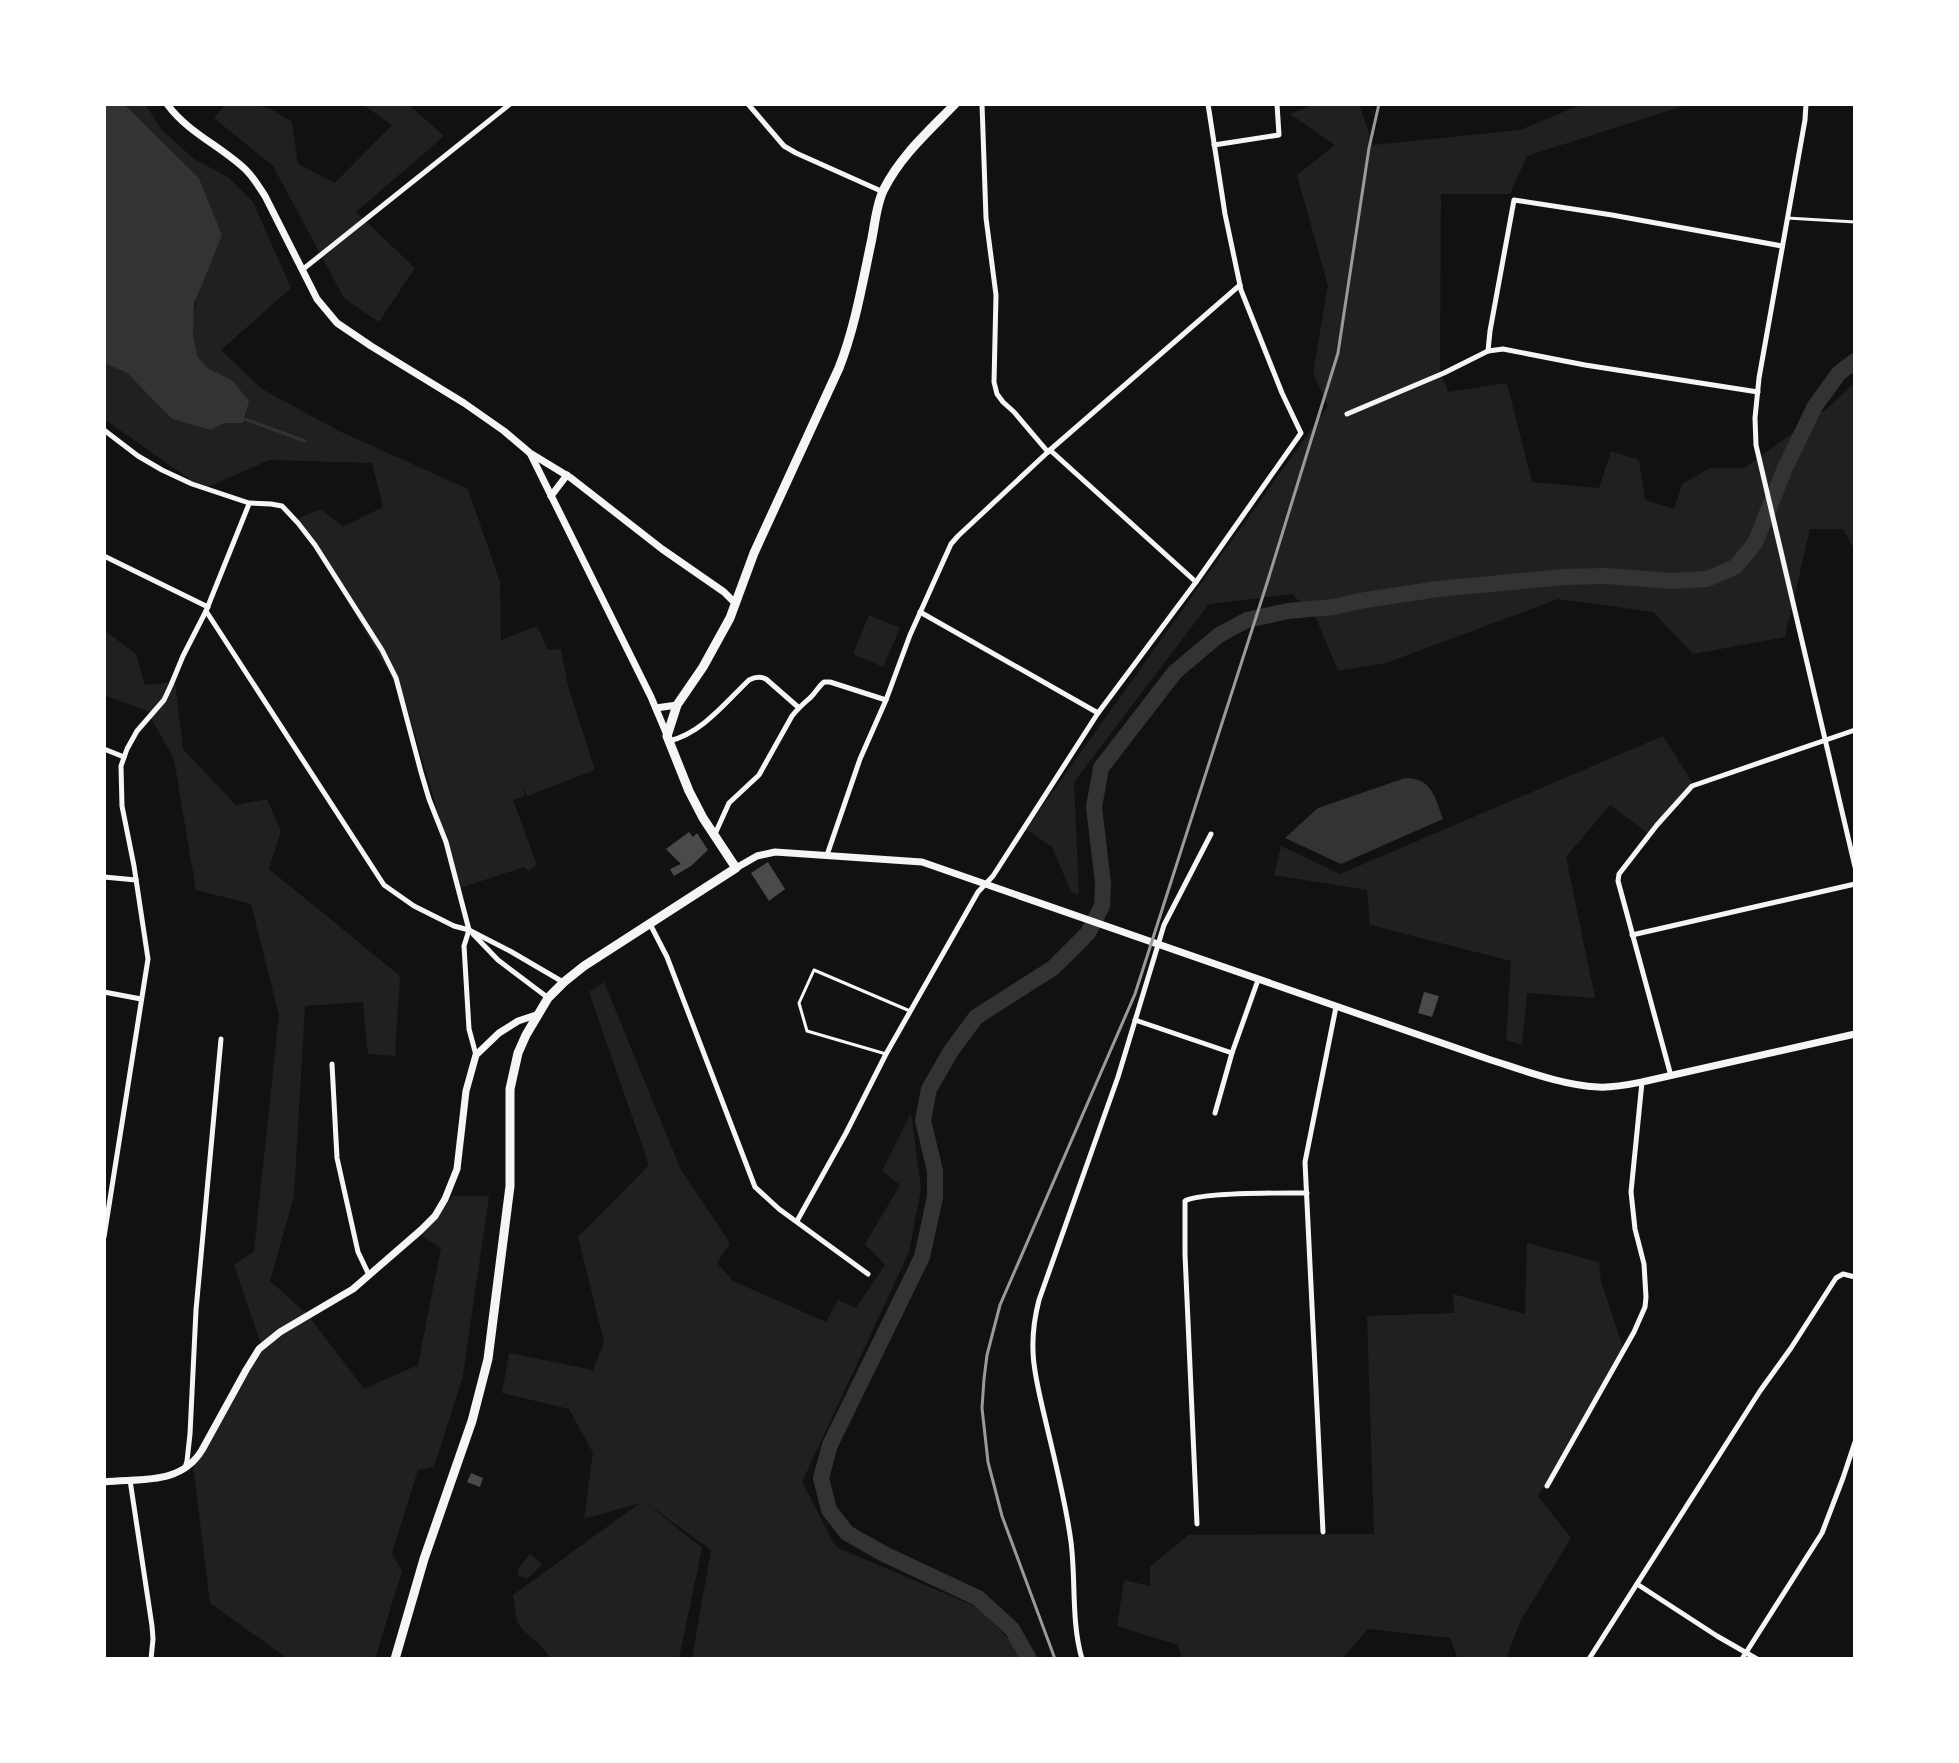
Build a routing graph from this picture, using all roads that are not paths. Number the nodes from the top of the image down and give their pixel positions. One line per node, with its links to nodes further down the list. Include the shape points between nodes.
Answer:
1 (167, 104): 14 (street, via 255,181)
2 (510, 104): 14 (street)
3 (748, 104): 10 (street, via 784,146)
4 (955, 104): 10 (main road, via 907,154)
5 (982, 104): 20 (street, via 986,218 996,295 994,382 1000,398)
6 (1208, 104): 9 (street)
7 (1277, 104): 9 (street, via 1279,135)
8 (1806, 104): 11 (street)
9 (1214, 145): 15 (street)
10 (882, 192): 27 (main road, via 848,346)
11 (1787, 218): 12 (lane); 13 (street)
12 (1855, 222)
13 (1782, 246): 16 (street, via 1514,200); 17 (street)
14 (301, 270): 21 (street, via 337,323 464,403)
15 (1240, 285): 20 (street); 26 (street, via 1301,433)
16 (1488, 351): 17 (street, via 1503,349); 18 (street)
17 (1758, 392): 37 (street, via 1756,445)
18 (1347, 414)
19 (104, 430): 24 (street, via 162,470)
20 (1049, 451): 26 (street); 29 (street, via 951,544)
21 (530, 453): 22 (street); 23 (street)
22 (567, 475): 23 (street); 27 (street)
23 (551, 496): 33 (street)
24 (249, 503): 28 (street); 50 (street, via 282,506 298,523 382,650 396,678)
25 (104, 556): 28 (street)
26 (1196, 582): 34 (street)
27 (735, 603): 31 (main road)
28 (207, 609): 39 (street, via 164,700 137,731); 50 (street, via 384,885 414,906)
29 (920, 612): 30 (street); 34 (street)
30 (886, 700): 32 (street, via 824,682); 42 (street)
31 (677, 705): 33 (street); 36 (main road)
32 (798, 707): 36 (street, via 766,679 754,678 701,726 680,738); 41 (street, via 759,775 729,803)
33 (656, 708): 36 (street)
34 (1098, 713): 47 (street)
35 (1855, 730): 37 (street)
36 (668, 738): 41 (main road, via 689,791)
37 (1826, 740): 43 (street); 51 (street, via 1688,790 1619,874)
38 (104, 749): 39 (street)
39 (124, 757): 46 (street, via 122,806)
40 (1211, 834): 52 (street)
41 (715, 835): 44 (main road)
42 (827, 855): 44 (street, via 765,853); 47 (street, via 922,862)
43 (1855, 867)
44 (736, 868): 49 (main road)
45 (104, 877): 46 (street)
46 (136, 880): 57 (street, via 148,959)
47 (985, 883): 52 (street); 59 (street)
48 (1855, 884): 51 (street)
49 (649, 923): 54 (main road); 73 (street, via 667,957 755,1187)
50 (469, 930): 54 (street); 56 (street); 66 (street, via 464,946 469,1029)
51 (1632, 935): 68 (street)
52 (1158, 944): 53 (street); 61 (street)
53 (1258, 980): 58 (street); 64 (street)
54 (564, 982): 56 (main road)
55 (104, 992): 57 (street)
56 (548, 998): 60 (main road)
57 (141, 999): 72 (street)
58 (1336, 1007): 69 (street, via 1580,1085 1607,1088); 71 (street, via 1305,1162)
59 (911, 1011): 65 (street); 65 (lane, via 814,970 799,1003 807,1031)
60 (536, 1015): 66 (street, via 499,1033); 88 (main road, via 518,1053 510,1089 506,1224 488,1359)
61 (1135, 1020): 64 (street); 89 (street, via 1033,1329 1035,1380 1070,1535)
62 (1855, 1034): 68 (street)
63 (221, 1039): 79 (street)
64 (1232, 1053): 70 (street)
65 (886, 1054): 73 (street)
66 (476, 1055): 76 (street, via 457,1169 445,1199 421,1230)
67 (332, 1064): 76 (street, via 337,1158 358,1252)
68 (1671, 1076): 69 (street)
69 (1642, 1082): 82 (street, via 1631,1192 1646,1280 1645,1307)
70 (1215, 1113)
71 (1307, 1193): 83 (street, via 1185,1201); 84 (street)
72 (107, 1202): 74 (street)
73 (797, 1221): 75 (street)
74 (104, 1237)
75 (868, 1274)
76 (369, 1275): 79 (street, via 259,1349)
77 (1855, 1277): 85 (street, via 1836,1278)
78 (1855, 1442): 86 (street, via 1822,1533)
79 (185, 1469): 80 (street, via 172,1476)
80 (130, 1479): 81 (street); 87 (street, via 152,1626)
81 (104, 1482)
82 (1547, 1486)
83 (1197, 1524)
84 (1323, 1532)
85 (1637, 1584): 86 (street); 90 (street)
86 (1746, 1652): 91 (street); 92 (street)
87 (151, 1659)
88 (395, 1659)
89 (1082, 1659)
90 (1589, 1659)
91 (1742, 1659)
92 (1757, 1659)

